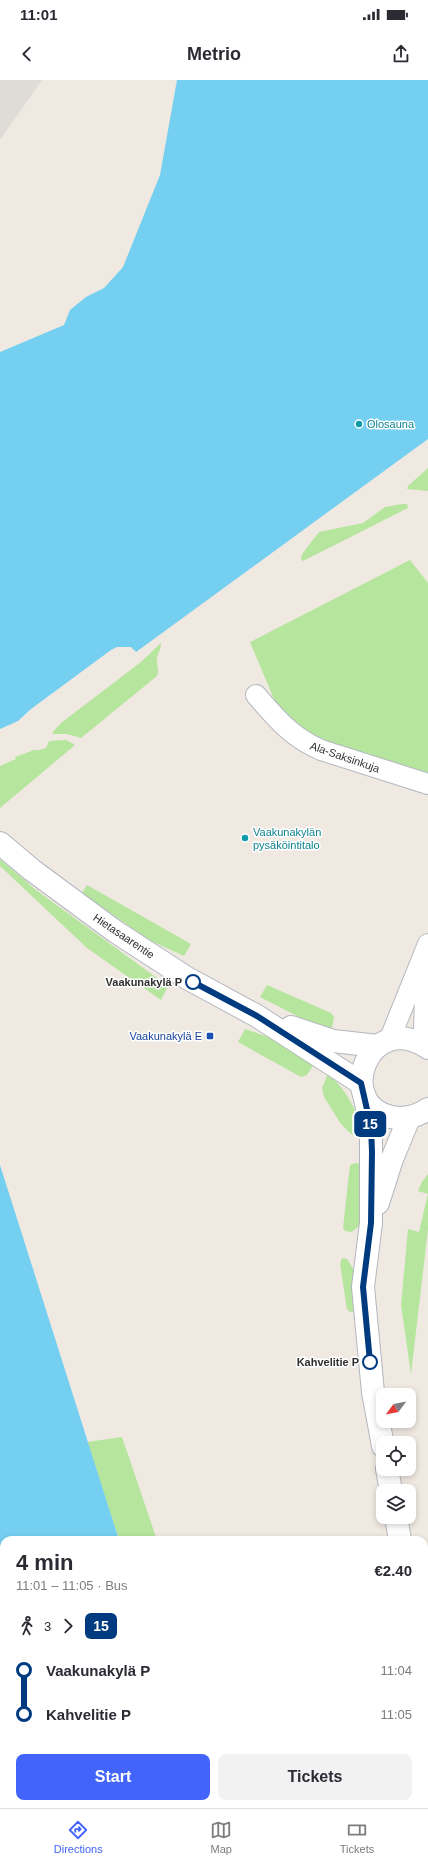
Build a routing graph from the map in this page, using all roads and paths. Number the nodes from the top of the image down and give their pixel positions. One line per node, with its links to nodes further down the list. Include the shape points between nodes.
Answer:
1 (256, 695): 2 (street, Ala-Saksinkuja, via 290,732 304,743)
2 (428, 784)
3 (0, 842): 5 (street, Hietasaarentie, via 32,870 116,932 187,978)
4 (427, 946): 6 (street, via 394,1030); 7 (street, via 424,1028)
5 (257, 1016): 6 (street, Hietasaarentie, via 333,1041); 8 (street, Hietasaarentie)
6 (383, 1043): 7 (street, Hietasaarentie, via 398,1038 409,1039); 8 (street, via 364,1062)
7 (428, 1048)
8 (363, 1089): 9 (street, Hietasaarentie, via 370,1104 387,1116 398,1119); 10 (street, via 371,1127)
9 (423, 1112): 10 (street, via 392,1159)
10 (371, 1223): 11 (street, via 363,1287 373,1392)
11 (381, 1436)
12 (397, 1524): 13 (street)
13 (399, 1536)

